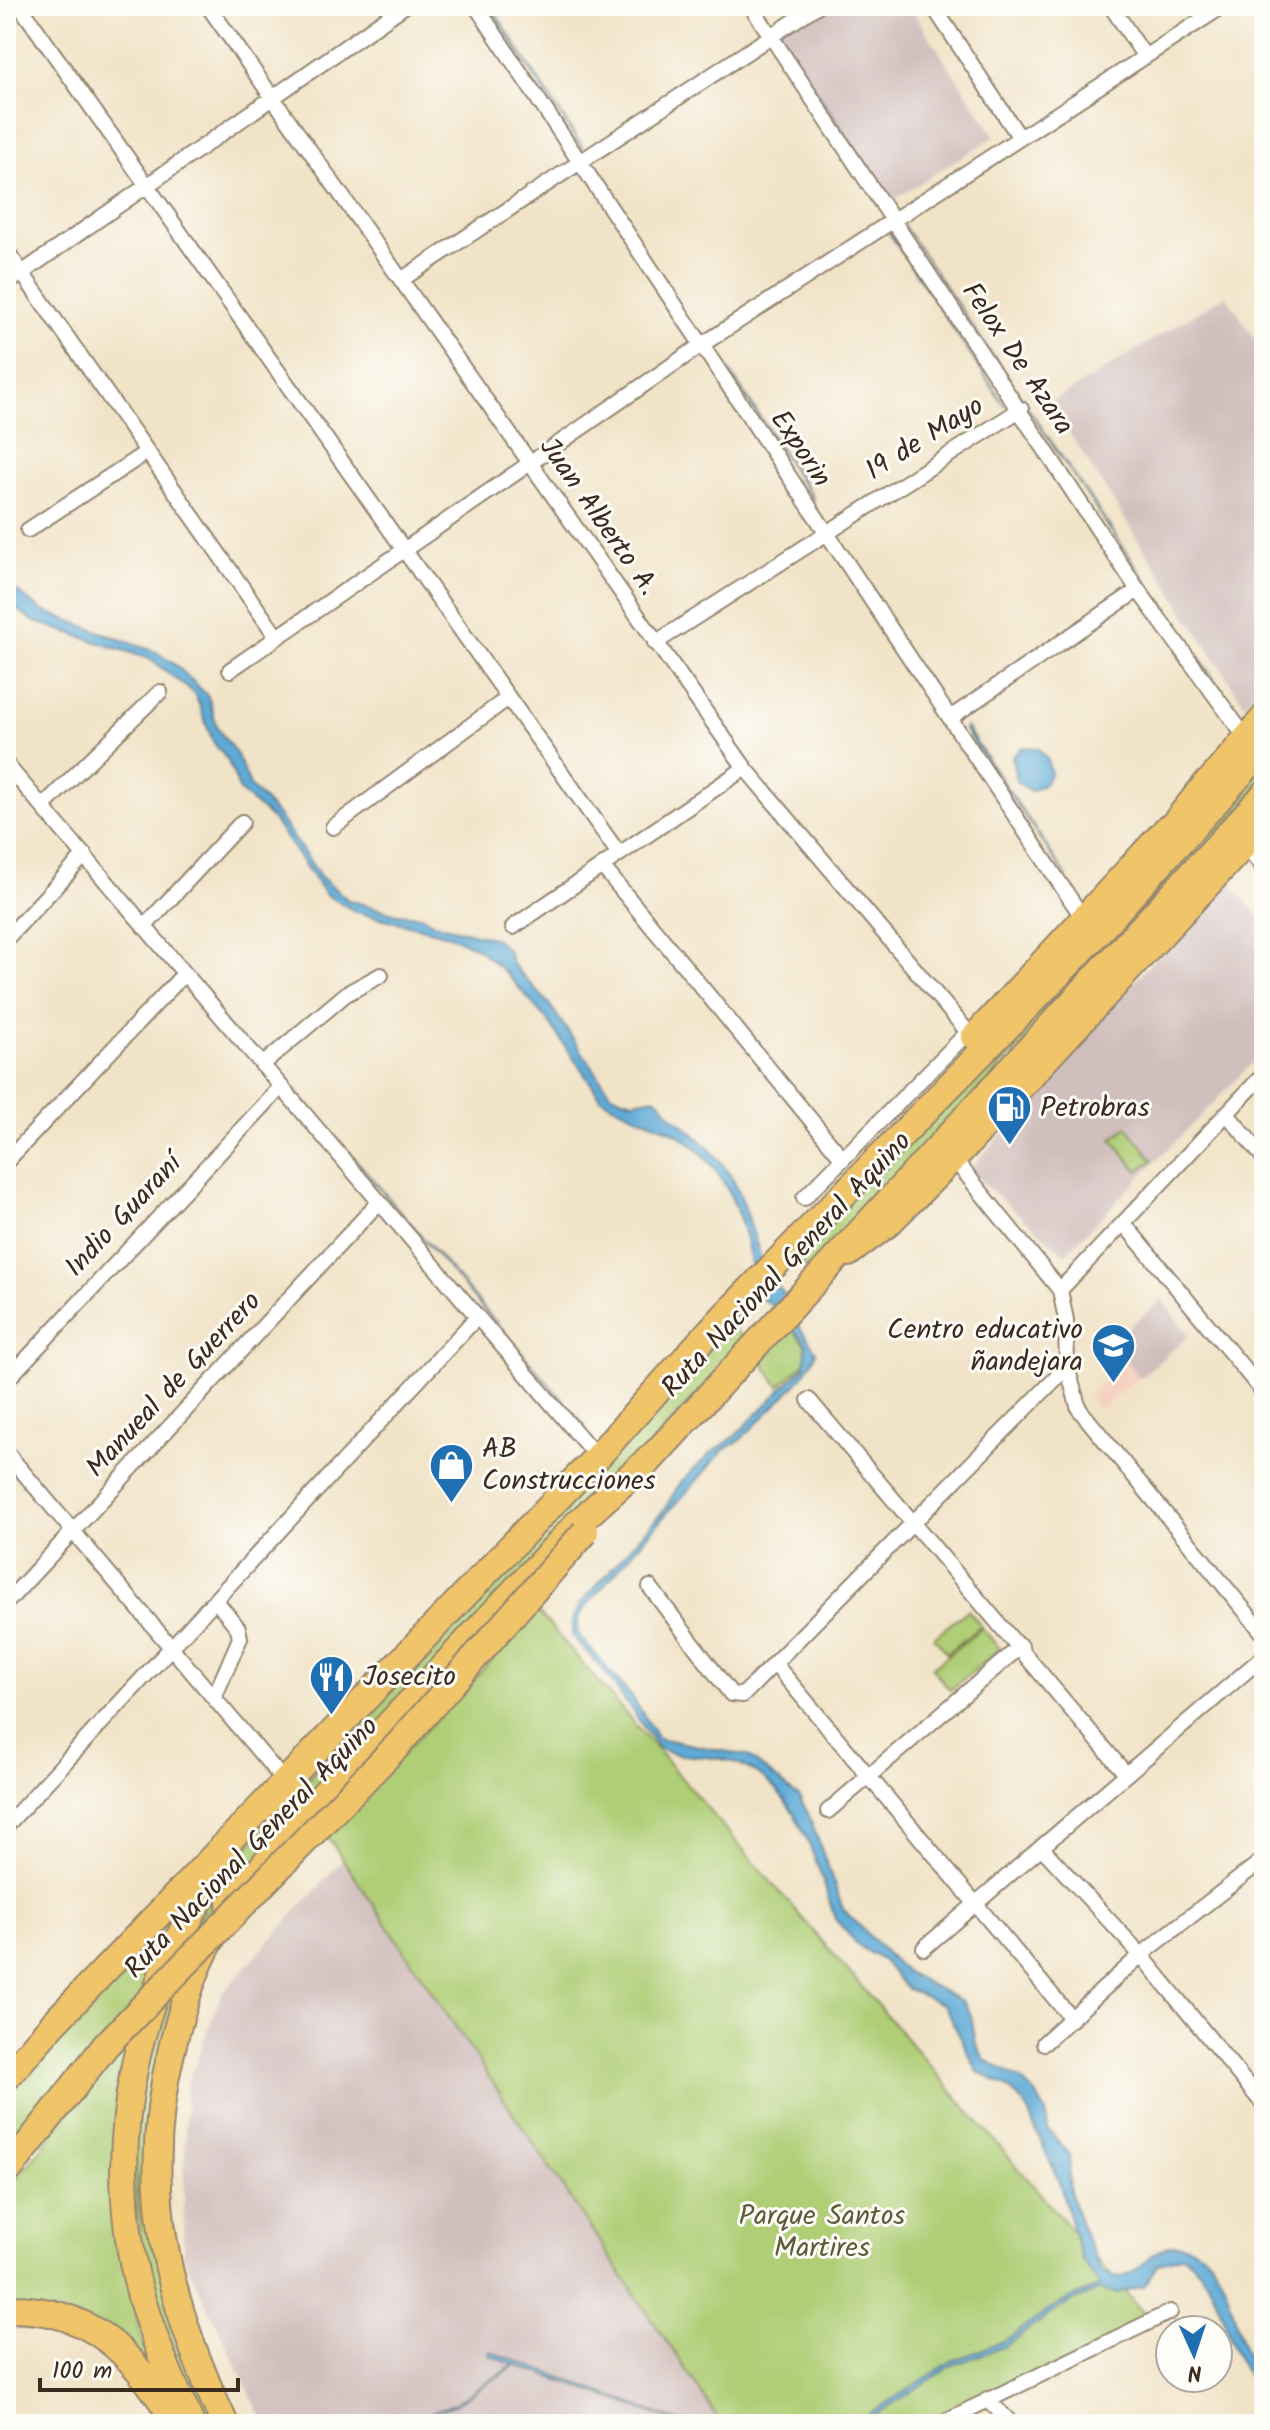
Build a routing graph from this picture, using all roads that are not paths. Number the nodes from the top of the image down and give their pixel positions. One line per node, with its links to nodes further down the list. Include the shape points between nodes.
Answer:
1 (20, 6): 15 (street)
2 (208, 6): 12 (street, Juan Alberto A.)
3 (404, 6): 12 (street)
4 (476, 6): 14 (street, Exporin)
5 (751, 6): 10 (street, Felox De Azara)
6 (817, 6): 10 (street)
7 (933, 6): 13 (street)
8 (1111, 6): 11 (street)
9 (1223, 6): 11 (street)
10 (771, 36): 14 (street); 16 (street, Felox De Azara)
11 (1145, 57): 13 (street)
12 (272, 96): 15 (street); 19 (street, Juan Alberto A.)
13 (1020, 138): 16 (street)
14 (579, 163): 19 (street); 21 (street, Exporin)
15 (146, 185): 18 (street); 27 (street)
16 (892, 221): 21 (street); 22 (street, Felox De Azara)
17 (6, 250): 18 (street)
18 (22, 273): 20 (street); 23 (street)
19 (401, 280): 24 (street, Juan Alberto A.)
20 (6, 284)
21 (700, 346): 24 (street); 26 (street, Exporin)
22 (1021, 409): 26 (street, 19 de Mayo); 28 (street, Felox De Azara)
23 (147, 452): 25 (street); 29 (street)
24 (530, 464): 27 (street); 30 (street, Juan Alberto A.)
25 (28, 530)
26 (824, 532): 30 (street, 19 de Mayo); 35 (street, Exporin)
27 (404, 550): 29 (street); 33 (street)
28 (1138, 590): 35 (street); 36 (street, Felox De Azara)
29 (277, 637): 31 (street)
30 (655, 643): 38 (street, Juan Alberto A.)
31 (230, 670)
32 (160, 692): 41 (street)
33 (508, 698): 44 (street); 46 (street)
34 (1264, 715): 36 (main road)
35 (950, 718): 50 (street, Exporin)
36 (1255, 743): 39 (main road); 54 (highway, Ruta Nacional General Aquino)
37 (6, 764): 41 (street)
38 (745, 768): 46 (street); 58 (street, Juan Alberto A.)
39 (1206, 784): 50 (main road); 54 (highway, via 1110,904)
40 (1264, 795): 67 (highway, Ruta Nacional General Aquino)
41 (43, 806): 47 (street)
42 (242, 822): 51 (street)
43 (1264, 826): 45 (main road)
44 (333, 827)
45 (1246, 846): 49 (street); 57 (main road)
46 (619, 854): 48 (street)
47 (85, 855): 51 (street); 53 (street)
48 (602, 866): 52 (street); 64 (street)
49 (1264, 868)
50 (1083, 918): 58 (main road)
51 (144, 927): 55 (street)
52 (513, 927)
53 (6, 939)
54 (1078, 954): 68 (highway, Ruta Nacional General Aquino)
55 (184, 974): 59 (street); 66 (street)
56 (381, 975): 59 (street, via 346,994)
57 (1098, 1007): 65 (main road); 67 (main road)
58 (970, 1035): 64 (street); 68 (highway, via 868,1147)
59 (262, 1065): 61 (street)
60 (1264, 1074): 62 (street)
61 (281, 1087): 70 (street); 76 (street, Indio Guaraní)
62 (1227, 1114): 63 (street); 71 (street)
63 (1264, 1158)
64 (843, 1159): 69 (street)
65 (954, 1159): 72 (main road, via 889,1225); 73 (street)
66 (6, 1162)
67 (923, 1166): 72 (highway, Ruta Nacional General Aquino)
68 (842, 1195): 81 (highway, Ruta Nacional General Aquino)
69 (804, 1198)
70 (379, 1202): 74 (street); 83 (street, Manueal de Guerrero)
71 (1125, 1225): 73 (street); 77 (street)
72 (830, 1265): 80 (highway, Ruta Nacional General Aquino)
73 (1060, 1290): 75 (street)
74 (477, 1317): 81 (street); 85 (street)
75 (1067, 1367): 82 (street); 87 (street, via 1079,1409)
76 (6, 1381)
77 (1264, 1393)
78 (809, 1400): 82 (street)
79 (6, 1452): 83 (street)
80 (657, 1452): 107 (highway, Ruta Nacional General Aquino, bridge, via 407,1735 106,2045); 113 (highway, via 578,1523 308,1811 254,1872 208,1946 178,2023 164,2080 156,2179 172,2289)
81 (597, 1457): 95 (highway, Ruta Nacional General Aquino)
82 (914, 1521): 88 (street); 91 (street)
83 (73, 1531): 86 (street, Manueal de Guerrero); 89 (street)
84 (650, 1587): 91 (street, via 731,1694 743,1695)
85 (217, 1602): 89 (street); 92 (street, via 240,1638)
86 (6, 1603)
87 (1264, 1634)
88 (1021, 1646): 93 (street); 94 (street)
89 (173, 1650): 92 (street); 97 (street)
90 (1264, 1656): 93 (street)
91 (774, 1663): 94 (street)
92 (214, 1698): 95 (street)
93 (1126, 1774): 98 (street)
94 (869, 1777): 96 (street); 100 (street)
95 (281, 1786): 105 (highway, Ruta Nacional General Aquino); 112 (highway, via 199,1899 163,1966 147,2013 129,2104 125,2184 131,2249 155,2340)
96 (828, 1811)
97 (6, 1826)
98 (1042, 1848): 100 (street); 102 (street)
99 (1262, 1864): 102 (street)
100 (976, 1904): 101 (street); 103 (street)
101 (924, 1948)
102 (1141, 1955): 103 (street); 106 (street)
103 (1072, 2019): 104 (street)
104 (1044, 2043)
105 (6, 2078)
106 (1264, 2105)
107 (6, 2173)
108 (6, 2309): 111 (highway, via 59,2315 117,2344 135,2361)
109 (1170, 2312): 110 (street)
110 (987, 2399): 114 (street); 115 (street)
111 (178, 2424)
112 (191, 2424)
113 (225, 2424)
114 (939, 2424)
115 (1012, 2424)

